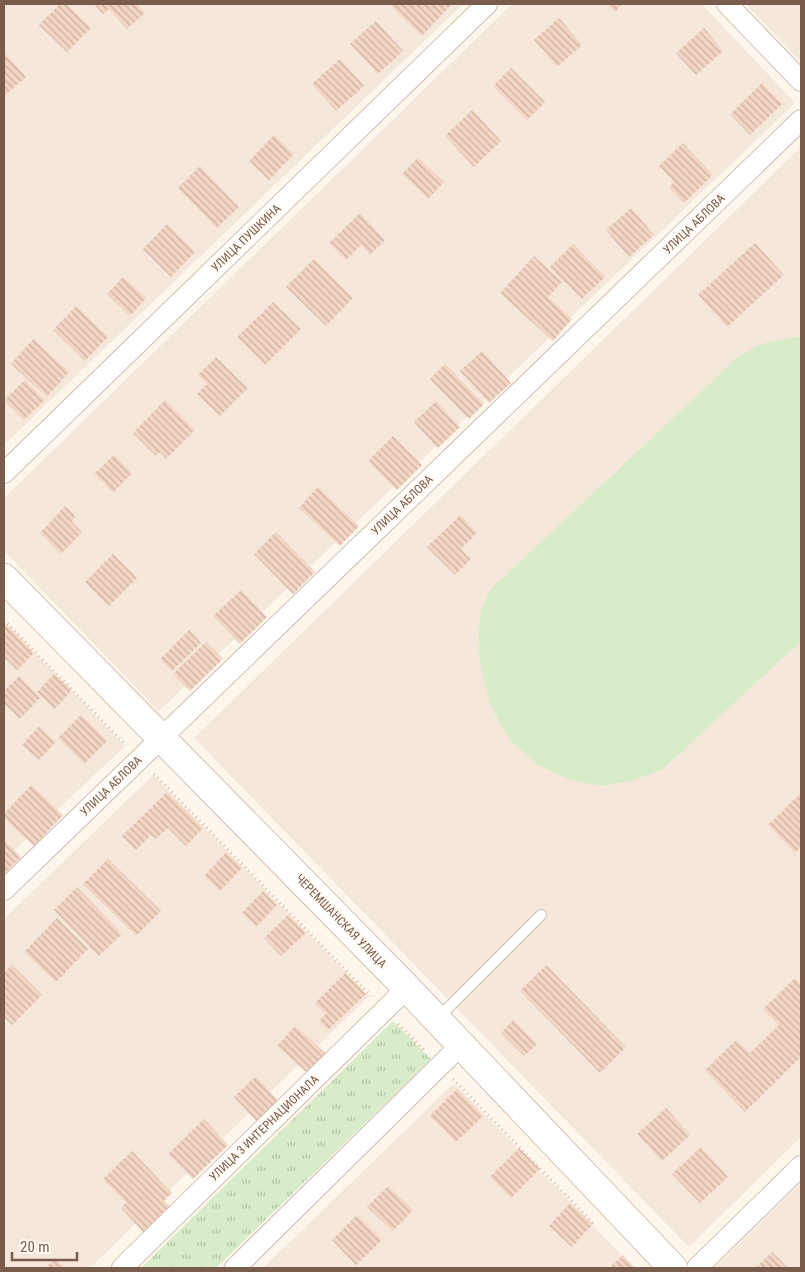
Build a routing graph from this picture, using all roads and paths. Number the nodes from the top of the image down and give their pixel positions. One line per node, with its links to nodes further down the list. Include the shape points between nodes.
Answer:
1 (487, 4): 5 (street, УЛИЦА ПУШКИНА)
2 (727, 4): 3 (street)
3 (801, 81)
4 (801, 120): 8 (street, УЛИЦА АБЛОВА)
5 (4, 473)
6 (4, 578): 8 (main road, ЧЕРЕМШАНСКАЯ УЛИЦА)
7 (4, 620): 9 (path)
8 (160, 738): 9 (street, УЛИЦА АБЛОВА); 12 (main road, ЧЕРЕМШАНСКАЯ УЛИЦА)
9 (139, 758): 10 (street, УЛИЦА АБЛОВА); 13 (path)
10 (4, 890)
11 (541, 915): 14 (lane)
12 (407, 988): 13 (street, УЛИЦА 3 ИНТЕРНАЦИОНАЛА); 14 (main road, ЧЕРЕМШАНСКАЯ УЛИЦА)
13 (385, 1010): 16 (path); 19 (street, УЛИЦА 3 ИНТЕРНАЦИОНАЛА)
14 (436, 1020): 15 (main road, ЧЕРЕМШАНСКАЯ УЛИЦА)
15 (460, 1046): 16 (street); 21 (main road, ЧЕРЕМШАНСКАЯ УЛИЦА)
16 (440, 1066): 18 (path); 20 (street)
17 (801, 1166): 22 (street)
18 (597, 1226)
19 (122, 1268)
20 (235, 1268)
21 (673, 1268)
22 (697, 1268)

